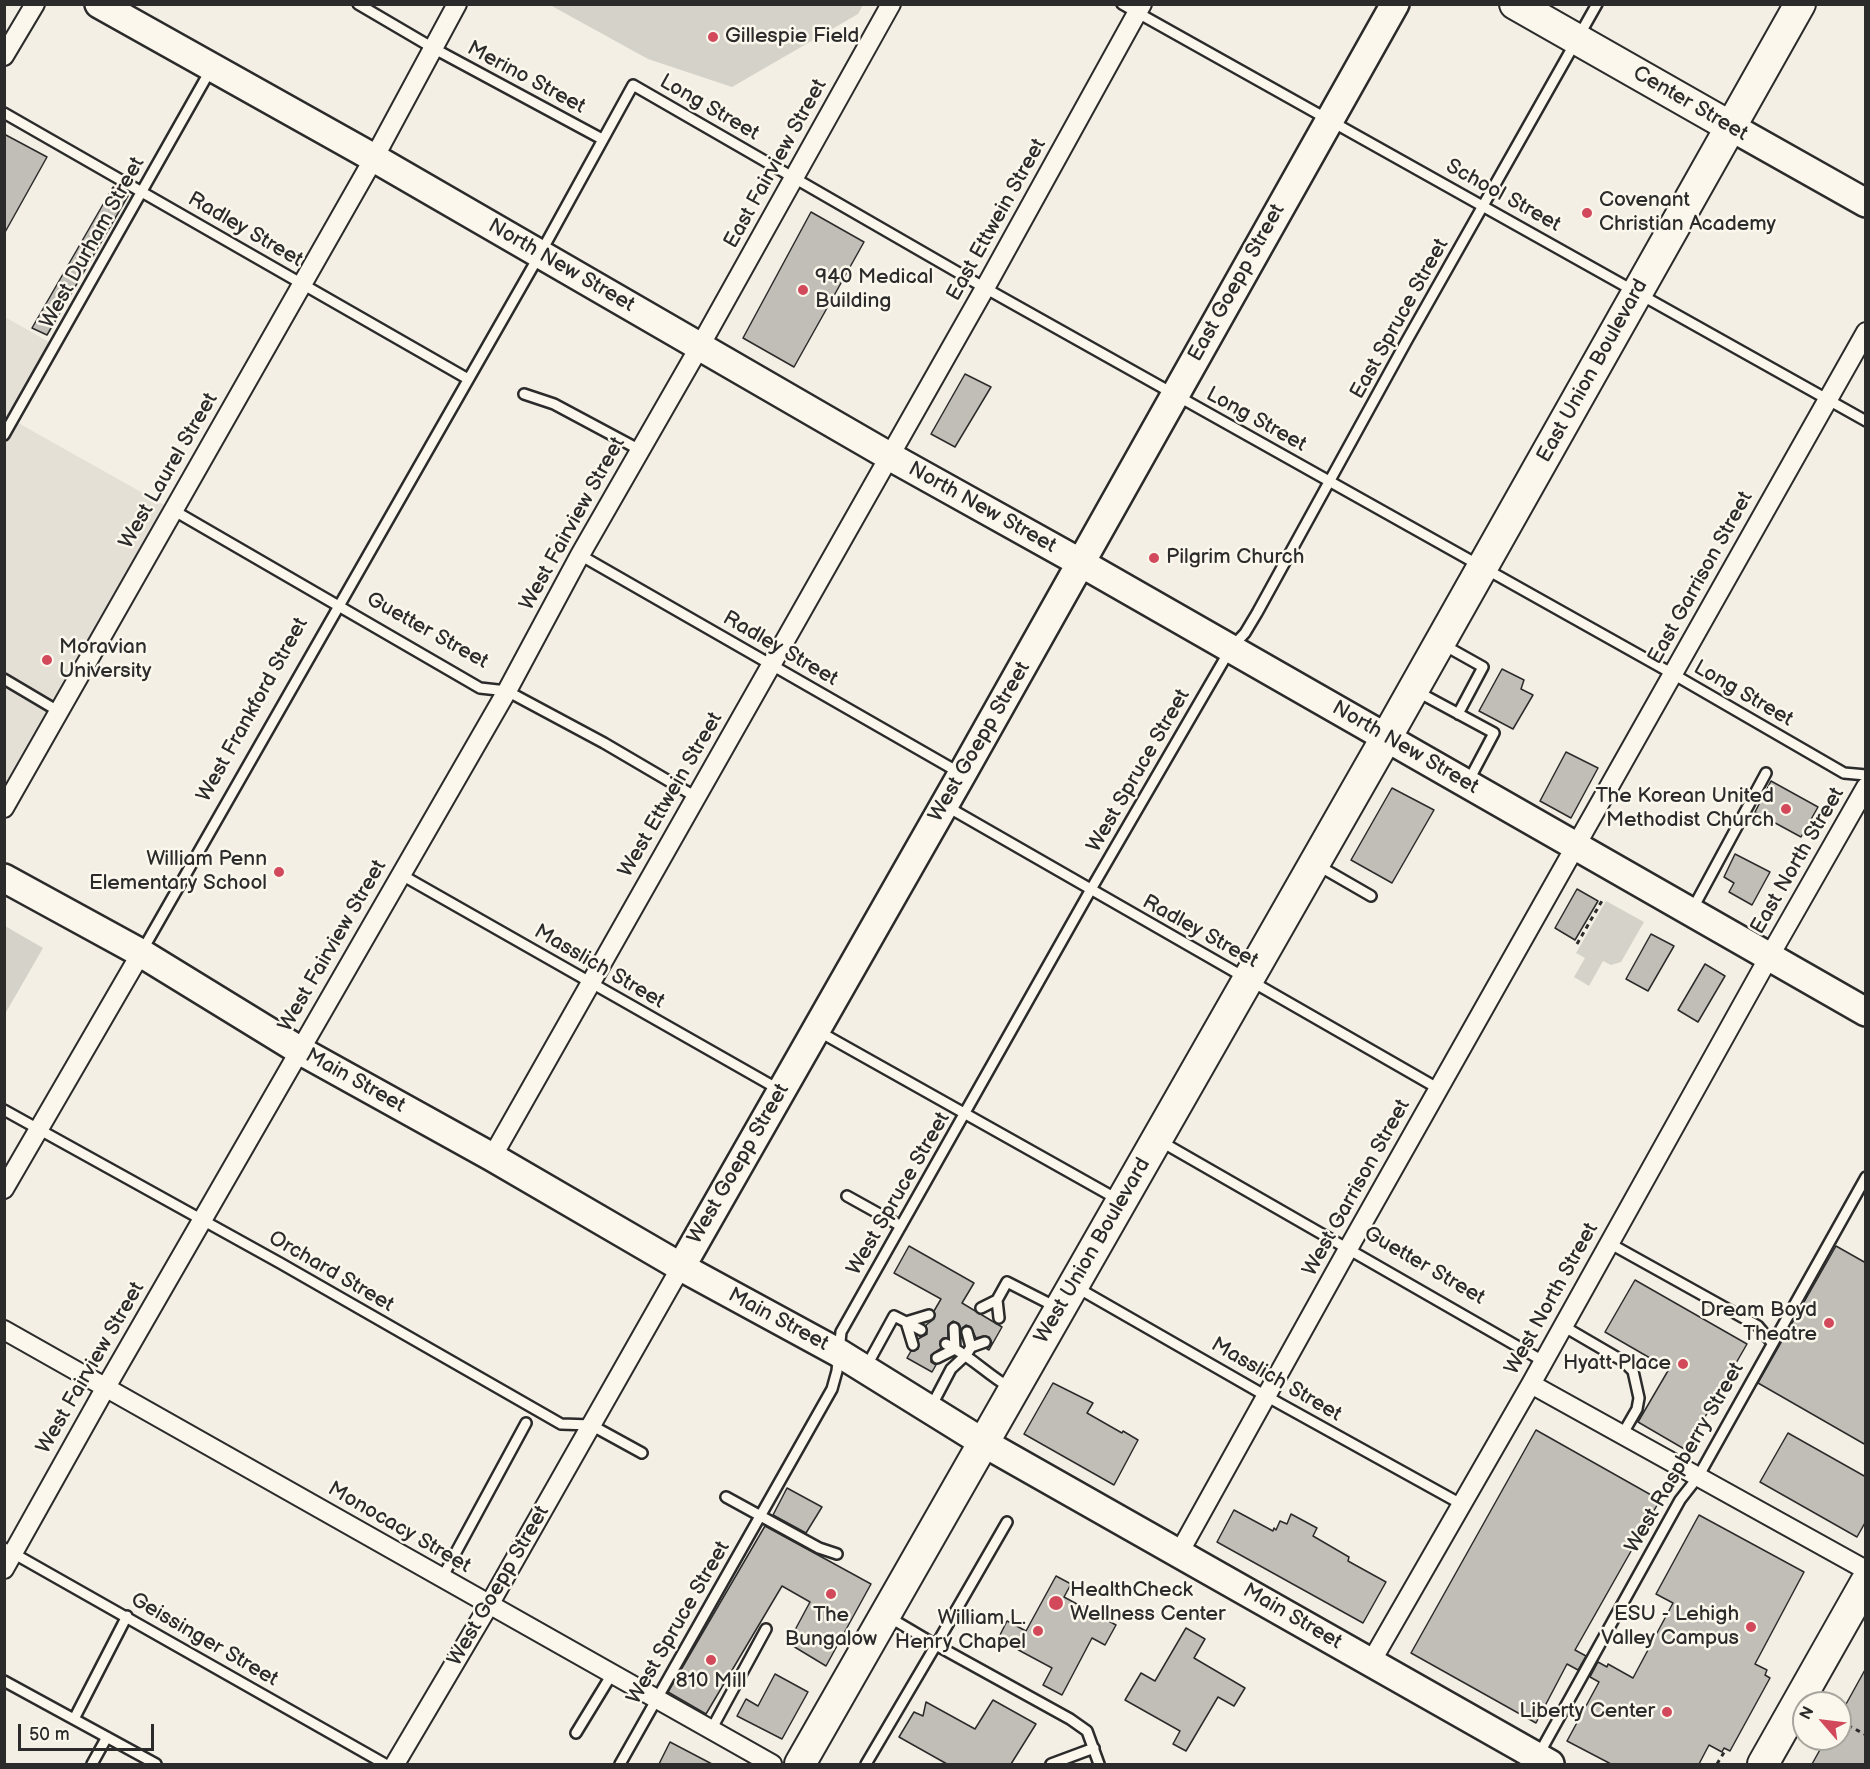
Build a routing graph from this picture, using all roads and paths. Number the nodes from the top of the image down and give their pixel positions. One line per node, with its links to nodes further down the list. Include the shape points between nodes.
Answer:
1 (34, 4): 13 (street)
2 (99, 4): 14 (street, North New Street)
3 (358, 4): 12 (lane)
4 (457, 4): 12 (street, West Laurel Street)
5 (891, 4): 21 (street, East Fairview Street)
6 (1395, 4): 17 (street, East Goepp Street)
7 (1515, 4): 11 (main road, Center Street)
8 (1597, 4): 11 (lane, East Spruce Street)
9 (1800, 4): 18 (main road, East Union Boulevard)
10 (1134, 7): 17 (lane, School Street); 27 (street, East Ettwein Street)
11 (1577, 40): 18 (main road, Center Street); 24 (lane, East Spruce Street)
12 (433, 48): 19 (lane, Merino Street); 20 (street, West Laurel Street)
13 (4, 56)
14 (212, 67): 20 (street, North New Street); 22 (lane, West Durham Street)
15 (633, 85): 19 (lane, West Frankford Street); 21 (lane, Long Street)
16 (4, 112): 22 (lane, Radley Street)
17 (1330, 120): 24 (lane, School Street); 33 (street, East Goepp Street)
18 (1731, 127): 23 (street, Center Street); 28 (main road, East Union Boulevard)
19 (602, 139): 25 (lane, West Frankford Street)
20 (374, 158): 25 (street, North New Street); 26 (street, West Laurel Street)
21 (795, 177): 27 (lane, Long Street); 30 (street, East Fairview Street)
22 (142, 192): 26 (lane, Radley Street); 36 (lane, West Durham Street)
23 (1866, 203)
24 (1483, 206): 28 (lane, School Street); 39 (lane, East Spruce Street)
25 (540, 254): 30 (street, North New Street); 31 (lane, West Frankford Street)
26 (302, 282): 31 (lane, Radley Street); 40 (street, West Laurel Street)
27 (985, 288): 33 (lane, Long Street); 38 (street, East Ettwein Street)
28 (1637, 292): 34 (lane, School Street); 43 (main road, East Union Boulevard)
29 (1866, 332): 34 (street, East Garrison Street)
30 (700, 346): 37 (street, West Fairview Street); 38 (street, North New Street)
31 (468, 379): 44 (lane, West Frankford Street)
32 (524, 394): 37 (lane, via 554,404)
33 (1174, 395): 39 (lane, Long Street); 42 (street, East Goepp Street)
34 (1826, 399): 35 (lane, School Street); 48 (street, East Garrison Street)
35 (1866, 421)
36 (4, 435)
37 (640, 450): 41 (street, West Fairview Street)
38 (889, 456): 42 (street, North New Street); 47 (street, West Ettwein Street)
39 (1330, 482): 43 (lane, Long Street); 46 (lane, East Spruce Street, via 1245,633)
40 (173, 510): 44 (lane, Guetter Street); 52 (street, West Laurel Street)
41 (580, 555): 47 (lane, Radley Street); 51 (street, West Fairview Street)
42 (1081, 563): 46 (street, North New Street); 56 (street, West Goepp Street)
43 (1482, 569): 45 (main road, East Union Boulevard); 48 (lane, Long Street)
44 (337, 607): 51 (lane, Guetter Street, via 480,688); 72 (lane, West Frankford Street)
45 (1440, 643): 50 (main road, East Union Boulevard); 53 (lane, via 1483,667)
46 (1231, 648): 54 (street, North New Street); 67 (lane, West Spruce Street)
47 (771, 664): 56 (lane, Radley Street); 60 (street, West Ettwein Street)
48 (1673, 674): 57 (lane, Long Street, via 1844,773); 63 (street, East Garrison Street)
49 (4, 679): 52 (lane)
50 (1413, 689): 53 (lane); 54 (main road, East Union Boulevard)
51 (507, 691): 60 (lane, Guetter Street); 65 (street, West Fairview Street)
52 (58, 711): 62 (street, West Laurel Street)
53 (1458, 714): 58 (lane, via 1494,733)
54 (1386, 738): 58 (street, North New Street); 64 (main road, West Union Boulevard)
55 (1766, 773): 70 (lane)
56 (962, 774): 61 (street, West Goepp Street)
57 (1866, 775)
58 (1467, 784): 63 (street, North New Street)
59 (1866, 787): 73 (street, East North Street)
60 (696, 797): 75 (street, West Ettwein Street)
61 (944, 805): 67 (lane, Radley Street); 77 (street, West Goepp Street)
62 (4, 808)
63 (1576, 847): 70 (street, North New Street); 79 (street, West Garrison Street)
64 (1314, 863): 68 (lane); 74 (main road, West Union Boulevard)
65 (400, 874): 75 (lane, Masslich Street); 78 (street, West Fairview Street)
66 (4, 878): 72 (street, Main Street)
67 (1090, 891): 74 (lane, Radley Street); 82 (lane, West Spruce Street)
68 (1371, 896)
69 (1603, 899): 71 (path)
70 (1690, 912): 73 (street, North New Street)
71 (1577, 944)
72 (141, 953): 78 (street, Main Street); 83 (street, West Frankford Street)
73 (1769, 957): 76 (street, North New Street); 92 (street, West North Street)
74 (1247, 979): 79 (lane, Radley Street); 84 (main road, West Union Boulevard)
75 (590, 982): 80 (lane, Masslich Street); 85 (street, West Ettwein Street)
76 (1866, 1012)
77 (815, 1030): 80 (street, West Goepp Street); 82 (lane)
78 (299, 1050): 85 (street, Main Street); 90 (street, West Fairview Street)
79 (1439, 1089): 93 (street, West Garrison Street)
80 (780, 1090): 94 (street, West Goepp Street)
81 (4, 1110): 83 (lane, Orchard Street)
82 (965, 1114): 89 (lane); 91 (lane, West Spruce Street)
83 (39, 1129): 87 (street, West Frankford Street); 90 (lane, Orchard Street)
84 (1157, 1139): 89 (main road, West Union Boulevard); 93 (lane, Guetter Street)
85 (492, 1158): 94 (street, Main Street)
86 (1866, 1177): 107 (lane, West Raspberry Street)
87 (4, 1189)
88 (847, 1196): 91 (lane)
89 (1122, 1202): 95 (main road, West Union Boulevard)
90 (201, 1220): 116 (street, West Fairview Street); 121 (lane, Orchard Street, via 561,1424)
91 (901, 1226): 111 (lane, West Spruce Street, via 841,1332)
92 (1609, 1244): 101 (street, West North Street); 107 (lane, via 1758,1326)
93 (1348, 1248): 113 (lane, Guetter Street); 118 (street, West Garrison Street)
94 (681, 1267): 111 (street, Main Street); 121 (street, West Goepp Street)
95 (1067, 1297): 96 (lane, Masslich Street, via 1007,1282); 117 (main road, West Union Boulevard); 118 (lane, Masslich Street)
96 (998, 1300): 97 (lane); 99 (lane)
97 (981, 1308)
98 (929, 1315): 100 (lane)
99 (999, 1318)
100 (906, 1322): 104 (lane); 108 (lane); 114 (lane, via 894,1316)
101 (1563, 1326): 113 (street, West North Street); 122 (lane, via 1623,1360 1633,1371 1639,1398)
102 (954, 1329): 109 (lane)
103 (4, 1330): 116 (street, Monocacy Street)
104 (921, 1330)
105 (967, 1332): 110 (lane)
106 (985, 1342): 110 (lane)
107 (1772, 1343): 125 (lane, West Raspberry Street)
108 (913, 1345)
109 (950, 1347): 110 (lane); 112 (lane)
110 (968, 1351): 117 (lane, via 989,1376); 119 (lane, via 951,1369)
111 (839, 1353): 114 (street, Main Street); 128 (lane, West Spruce Street, via 832,1389)
112 (937, 1358)
113 (1543, 1361): 115 (street, West North Street)
114 (865, 1369): 119 (street, Main Street)
115 (1531, 1384): 122 (street); 127 (street, West North Street)
116 (106, 1387): 132 (street, West Fairview Street); 134 (street, Monocacy Street)
117 (1014, 1390): 123 (main road, West Union Boulevard)
118 (1266, 1395): 127 (lane, Masslich Street); 130 (street, West Garrison Street)
119 (930, 1409): 123 (street, Main Street)
120 (526, 1423): 134 (lane)
121 (591, 1425): 124 (lane, Orchard Street); 136 (street, West Goepp Street)
122 (1622, 1435): 125 (street)
123 (984, 1443): 130 (street, Main Street); 137 (main road, West Union Boulevard)
124 (642, 1453)
125 (1698, 1477): 133 (street); 153 (lane, West Raspberry Street, via 1680,1500)
126 (726, 1497): 128 (lane)
127 (1461, 1504): 141 (street, West North Street)
128 (761, 1516): 131 (lane); 144 (lane, West Spruce Street)
129 (1007, 1522): 140 (lane)
130 (1179, 1553): 141 (street, Main Street)
131 (837, 1554)
132 (7, 1557): 138 (lane, Geissinger Street)
133 (1866, 1570)
134 (442, 1578): 136 (street, Monocacy Street)
135 (1866, 1582): 165 (main road)
136 (489, 1605): 142 (street, Monocacy Street); 157 (street, West Goepp Street)
137 (885, 1615): 140 (lane); 160 (main road, West Union Boulevard)
138 (127, 1616): 145 (lane); 156 (lane, Geissinger Street)
139 (766, 1629): 147 (lane)
140 (936, 1645): 151 (lane, via 1070,1719 1087,1731); 161 (lane)
141 (1371, 1662): 153 (street, Main Street)
142 (612, 1674): 144 (street, Monocacy Street); 148 (lane)
143 (4, 1681): 145 (lane)
144 (657, 1699): 147 (street, Monocacy Street); 158 (lane, West Spruce Street)
145 (74, 1719): 150 (lane)
146 (1852, 1727): 149 (path)
147 (711, 1730): 159 (street, Monocacy Street)
148 (576, 1732)
149 (1866, 1735)
150 (107, 1737): 154 (lane); 155 (lane)
151 (1094, 1748): 162 (lane); 163 (lane)
152 (1726, 1749): 164 (path)
153 (1543, 1761)
154 (92, 1764)
155 (156, 1764)
156 (385, 1764)
157 (395, 1764)
158 (620, 1764)
159 (772, 1764)
160 (800, 1764)
161 (866, 1764)
162 (1051, 1764)
163 (1099, 1764)
164 (1717, 1764)
165 (1763, 1764)

